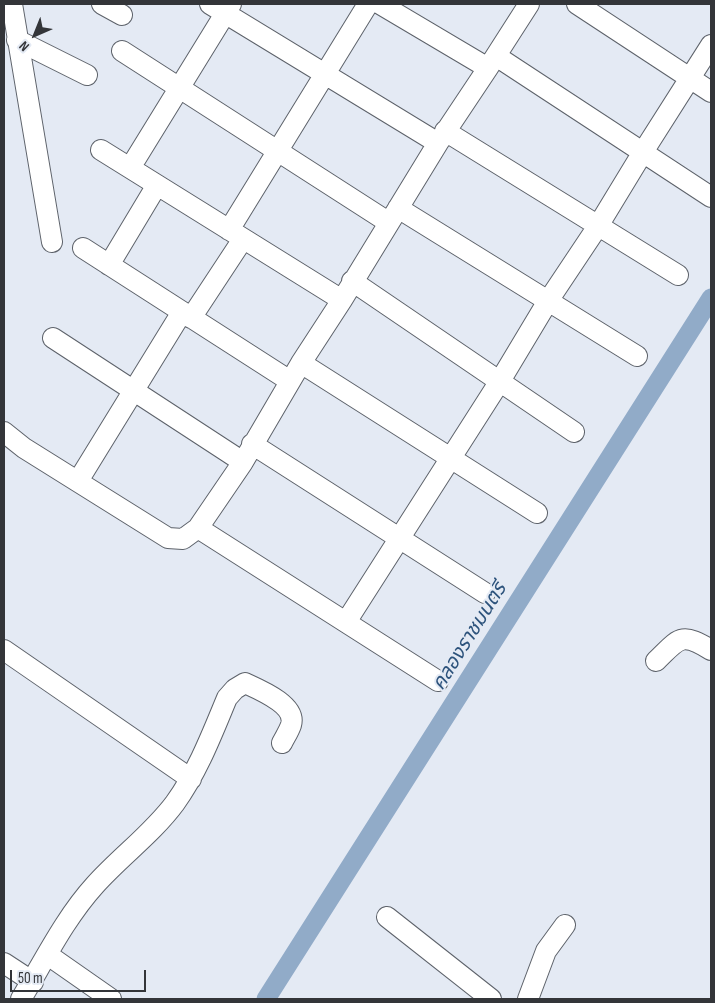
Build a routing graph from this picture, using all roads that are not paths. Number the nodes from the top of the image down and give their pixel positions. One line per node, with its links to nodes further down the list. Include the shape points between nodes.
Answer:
1 (12, 4): 9 (street)
2 (102, 4): 8 (street)
3 (368, 4): 14 (street)
4 (380, 4): 12 (street)
5 (529, 4): 12 (street)
6 (577, 4): 15 (street)
7 (222, 7): 14 (street); 16 (street)
8 (122, 15)
9 (17, 40): 13 (street); 28 (street)
10 (711, 46): 15 (street)
11 (122, 51): 16 (street)
12 (492, 62): 18 (street); 21 (street)
13 (87, 74)
14 (324, 74): 18 (street); 20 (street)
15 (691, 79): 17 (street); 21 (street)
16 (180, 89): 20 (street); 22 (street)
17 (711, 92)
18 (441, 137): 25 (street); 26 (street)
19 (101, 150): 22 (street)
20 (278, 151): 25 (street); 27 (street)
21 (643, 152): 24 (street); 26 (street)
22 (130, 168): 23 (street)
23 (157, 185): 27 (street); 30 (street)
24 (711, 197)
25 (393, 215): 32 (street); 34 (street)
26 (598, 226): 31 (street); 34 (street)
27 (236, 234): 33 (street); 35 (street)
28 (52, 242)
29 (83, 248): 30 (street)
30 (109, 265): 35 (street)
31 (678, 276)
32 (352, 281): 33 (street); 40 (street)
33 (342, 300): 38 (street)
34 (548, 301): 37 (street); 40 (street)
35 (187, 315): 39 (street); 41 (street)
36 (53, 338): 41 (street)
37 (637, 356)
38 (301, 363): 39 (street); 45 (street)
39 (290, 381): 44 (street)
40 (500, 381): 43 (street); 45 (street)
41 (134, 391): 46 (street); 47 (street)
42 (4, 432): 47 (street)
43 (574, 432)
44 (252, 444): 46 (street); 50 (street)
45 (451, 458): 48 (street); 50 (street)
46 (243, 462): 49 (street)
47 (78, 481): 49 (street, via 168,538 183,539)
48 (537, 513)
49 (198, 528): 52 (street)
50 (399, 538): 51 (street); 52 (street)
51 (486, 594)
52 (346, 622): 56 (street)
53 (4, 650): 58 (street)
54 (711, 650): 55 (street, via 687,638 679,639)
55 (656, 662)
56 (438, 680)
57 (282, 743): 58 (street, via 291,724 291,714 285,705 245,683 228,698)
58 (191, 779): 61 (street, via 158,823 94,886)
59 (387, 917): 63 (street)
60 (565, 925): 67 (street, via 546,951)
61 (48, 955): 64 (street); 65 (street)
62 (4, 963): 64 (street)
63 (471, 993): 66 (street)
64 (27, 994)
65 (112, 999)
66 (491, 999)
67 (528, 999)

